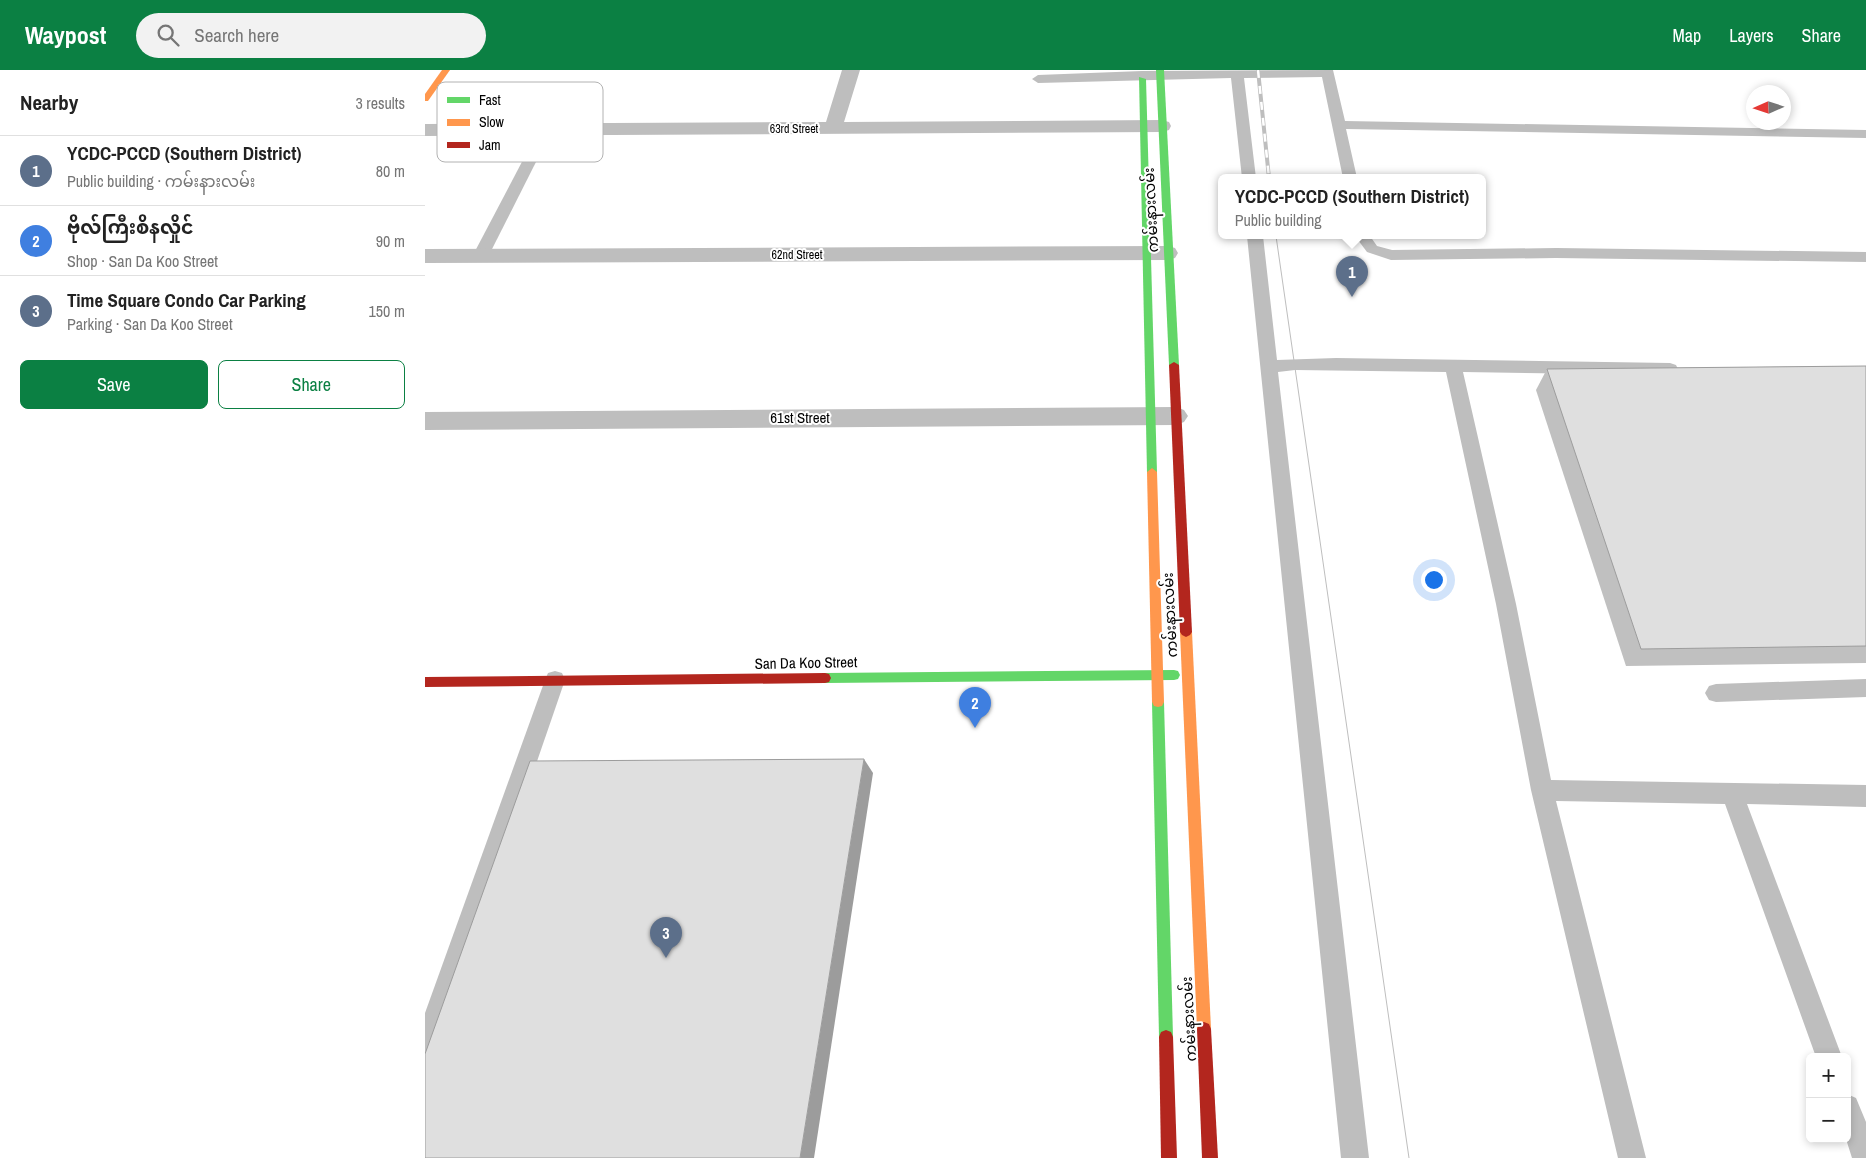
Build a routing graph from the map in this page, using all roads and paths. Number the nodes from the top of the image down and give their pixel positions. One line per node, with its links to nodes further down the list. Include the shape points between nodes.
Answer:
1 (446, 70): 8 (main road)
2 (851, 70): 14 (street)
3 (1141, 72): 4 (lane); 7 (lane); 12 (main road, ကမ်းနားလမ်း)
4 (1160, 72): 5 (lane); 13 (main road, ကမ်းနားလမ်း)
5 (1237, 72): 6 (lane); 18 (lane)
6 (1327, 72): 11 (lane)
7 (1038, 79)
8 (437, 82)
9 (437, 82): 10 (main road)
10 (425, 99)
11 (1338, 125): 16 (lane); 19 (lane)
12 (1143, 126): 13 (street, 63rd Street); 14 (street, 63rd Street); 23 (main road, ကမ်းနားလမ်း)
13 (1162, 126): 22 (main road, ကမ်းနားလမ်း)
14 (833, 129): 15 (street, 63rd Street)
15 (603, 130)
16 (1866, 134)
17 (529, 162): 25 (lane)
18 (1249, 174)
19 (1349, 174)
20 (1255, 239): 28 (lane)
21 (1365, 239): 26 (lane, via 1372,249 1391,255 1556,253)
22 (1168, 253): 23 (street, 62nd Street); 31 (main road, ကမ်းနားလမ်း)
23 (1146, 254): 25 (street, 62nd Street); 30 (main road, ကမ်းနားလမ်း)
24 (425, 256): 25 (street, 62nd Street)
25 (481, 256)
26 (1866, 257)
27 (1453, 366): 28 (lane, via 1295,364); 29 (lane); 39 (lane, via 1504,595)
28 (1269, 367): 47 (lane)
29 (1689, 369)
30 (1150, 416): 31 (street, 61st Street); 32 (street, 61st Street); 33 (main road, ကမ်းနားလမ်း)
31 (1176, 416): 34 (main road, ကမ်းနားလမ်း)
32 (425, 421)
33 (1157, 675): 34 (main road, San Da Koo Street); 35 (main road, San Da Koo Street); 45 (main road, ကမ်းနားလမ်း)
34 (1188, 675): 46 (main road, ကမ်းနားလမ်း)
35 (555, 680): 36 (main road, San Da Koo Street); 42 (lane)
36 (425, 682)
37 (1866, 688): 38 (lane)
38 (1716, 693)
39 (1542, 790): 40 (lane); 48 (lane)
40 (1732, 793): 41 (lane); 43 (lane)
41 (1866, 796)
42 (425, 1048)
43 (1828, 1053)
44 (1851, 1118): 49 (lane)
45 (1169, 1158)
46 (1210, 1158)
47 (1355, 1158)
48 (1632, 1158)
49 (1866, 1158)

